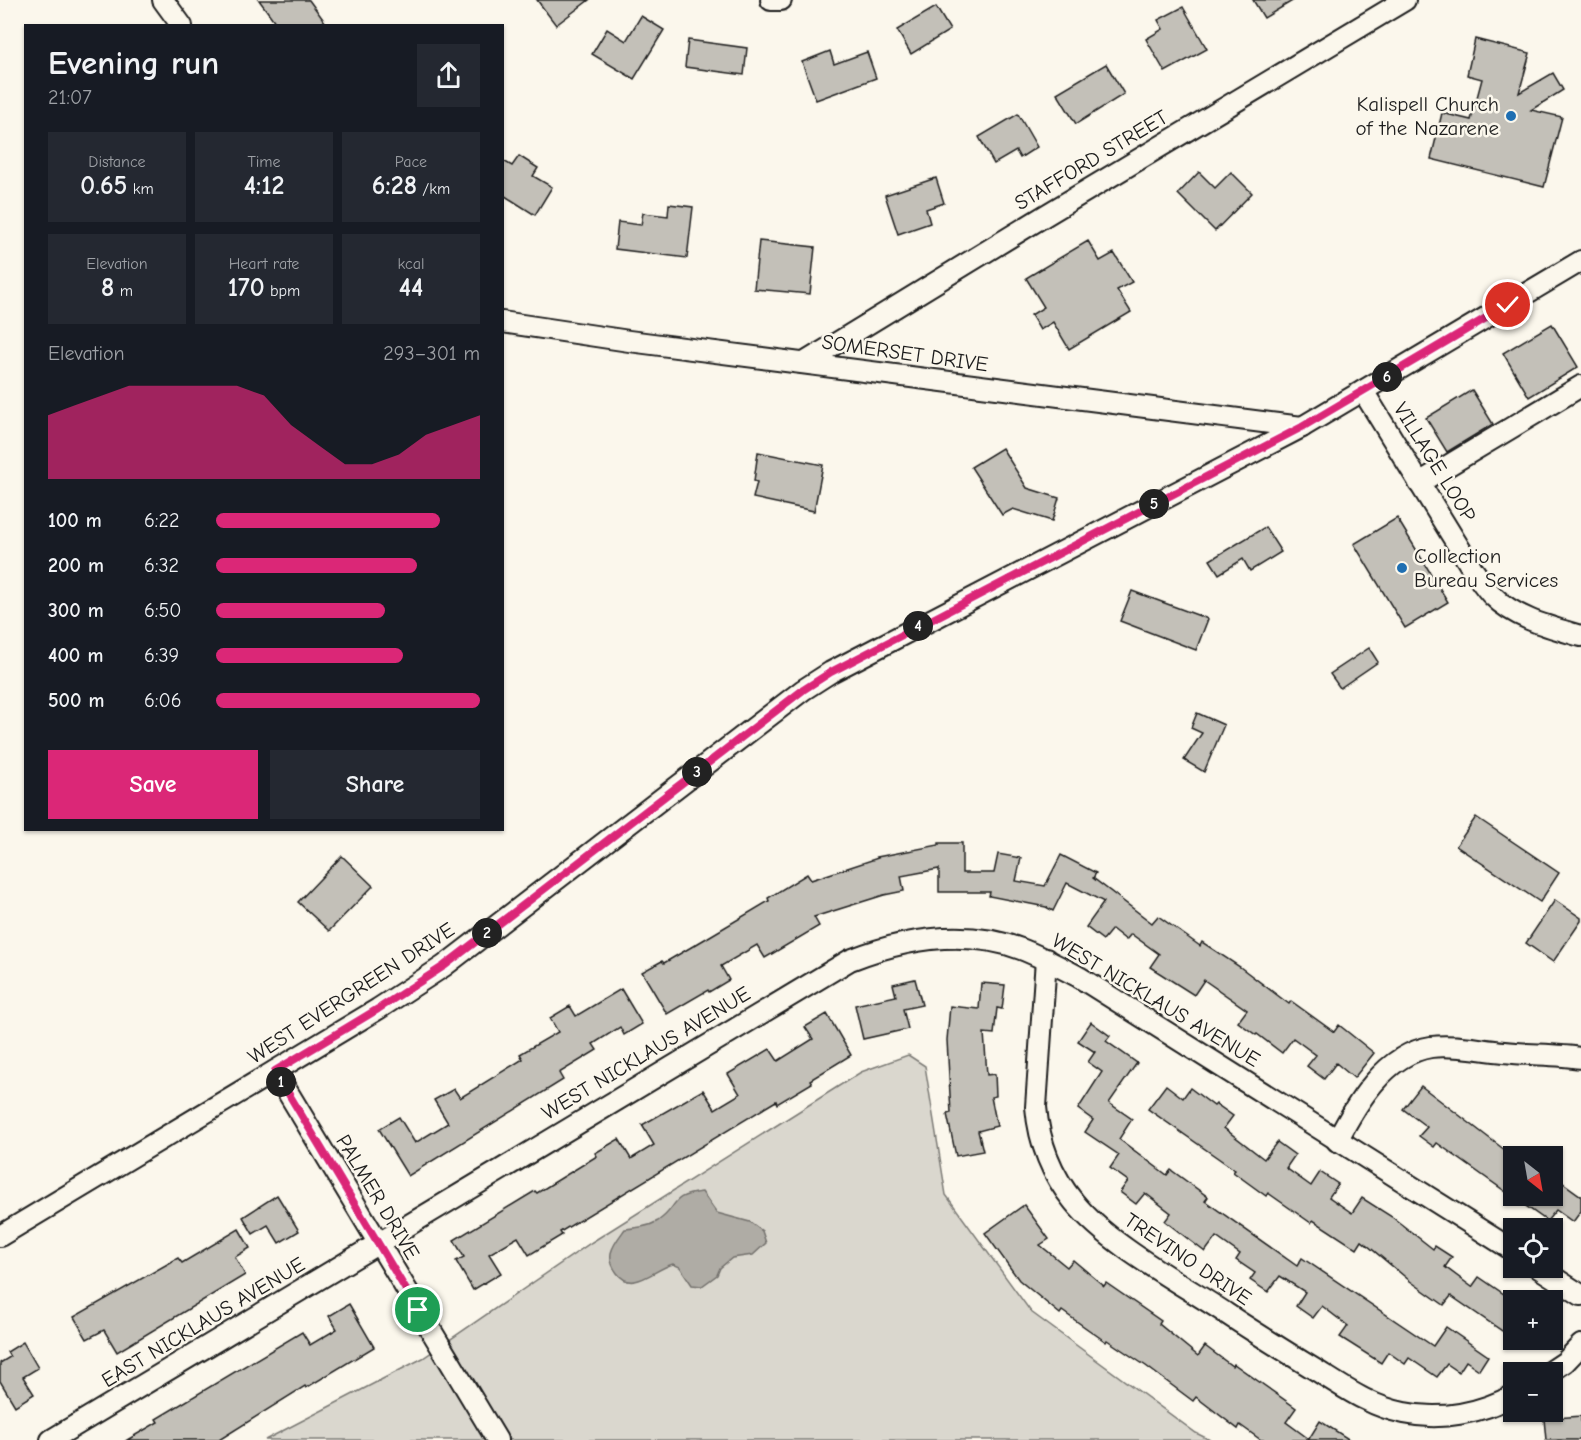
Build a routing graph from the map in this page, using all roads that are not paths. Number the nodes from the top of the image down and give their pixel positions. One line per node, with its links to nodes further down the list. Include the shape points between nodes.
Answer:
1 (163, 0): 5 (street)
2 (771, 0): 3 (street)
3 (781, 0)
4 (1405, 0): 8 (street, STAFFORD STREET)
5 (181, 24)
6 (1581, 261): 10 (street, WEST EVERGREEN DRIVE)
7 (504, 322): 8 (street, SOMERSET DRIVE)
8 (804, 363): 11 (street, SOMERSET DRIVE)
9 (1581, 386): 12 (street)
10 (1363, 391): 11 (street, WEST EVERGREEN DRIVE); 12 (street, VILLAGE LOOP)
11 (1302, 427): 16 (street, WEST EVERGREEN DRIVE, via 831,672 444,966)
12 (1419, 483): 13 (street, VILLAGE LOOP, via 1491,594 1514,612 1541,625)
13 (1581, 636)
14 (1046, 959): 17 (street, WEST NICKLAUS AVENUE); 20 (street, WEST NICKLAUS AVENUE, via 985,940 951,938 883,947 850,960); 25 (street, TREVINO DRIVE, via 1037,1123 1047,1156 1063,1187 1098,1228 1288,1353 1359,1397 1389,1410 1422,1416 1456,1414)
15 (1581, 1058): 17 (street, via 1447,1047 1420,1050 1398,1061 1371,1087 1353,1109)
16 (275, 1071): 18 (street, WEST EVERGREEN DRIVE); 20 (street, PALMER DRIVE)
17 (1338, 1141): 19 (street, WEST NICKLAUS AVENUE)
18 (0, 1236)
19 (1503, 1244)
20 (378, 1245): 26 (street, EAST NICKLAUS AVENUE); 27 (street, PALMER DRIVE)
21 (1555, 1278): 22 (street)
22 (1581, 1295)
23 (1581, 1345): 24 (street)
24 (1563, 1363)
25 (1503, 1400)
26 (51, 1440)
27 (497, 1440)

